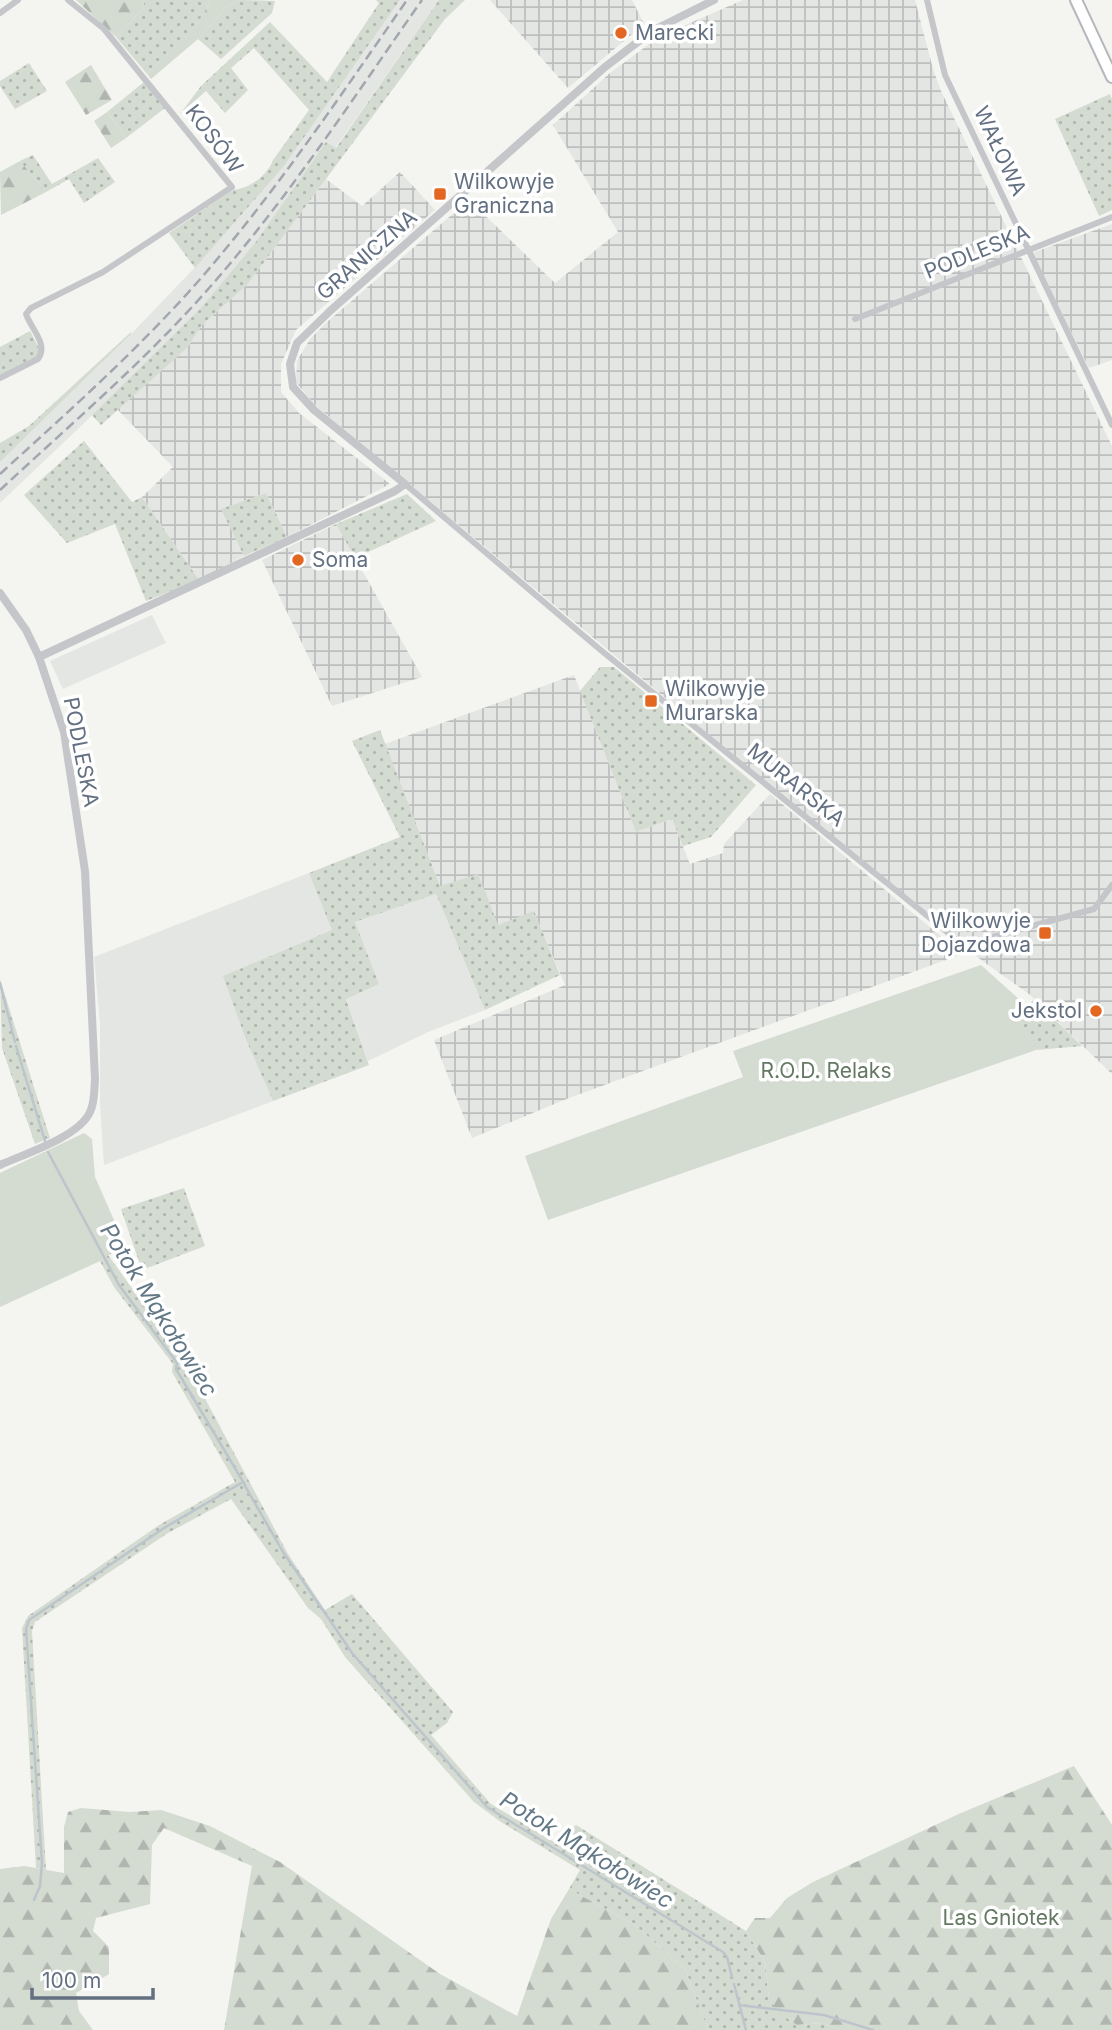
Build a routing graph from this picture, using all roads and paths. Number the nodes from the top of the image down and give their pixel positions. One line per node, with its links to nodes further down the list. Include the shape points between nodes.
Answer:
1 (18, 0): 6 (street)
2 (68, 0): 11 (street, KOSÓW, via 118,46 232,187 103,272 28,311 41,355)
3 (714, 0): 13 (street, GRANICZNA, via 652,31 605,67 296,343 290,364 293,387 314,410)
4 (927, 0): 9 (street, WAŁOWA, via 945,75)
5 (1076, 0): 7 (main road)
6 (0, 13)
7 (1112, 77)
8 (1112, 217): 9 (street, PODLESKA)
9 (1028, 251): 10 (street, PODLESKA); 12 (street, WAŁOWA)
10 (855, 319)
11 (0, 378)
12 (1112, 425)
13 (405, 484): 15 (street); 16 (street, MURARSKA, via 963,945 1094,909)
14 (0, 593): 15 (street, PODLESKA)
15 (39, 657): 17 (street, PODLESKA, via 64,732 85,871 94,1099 89,1115 69,1134)
16 (1112, 885)
17 (0, 1165)

